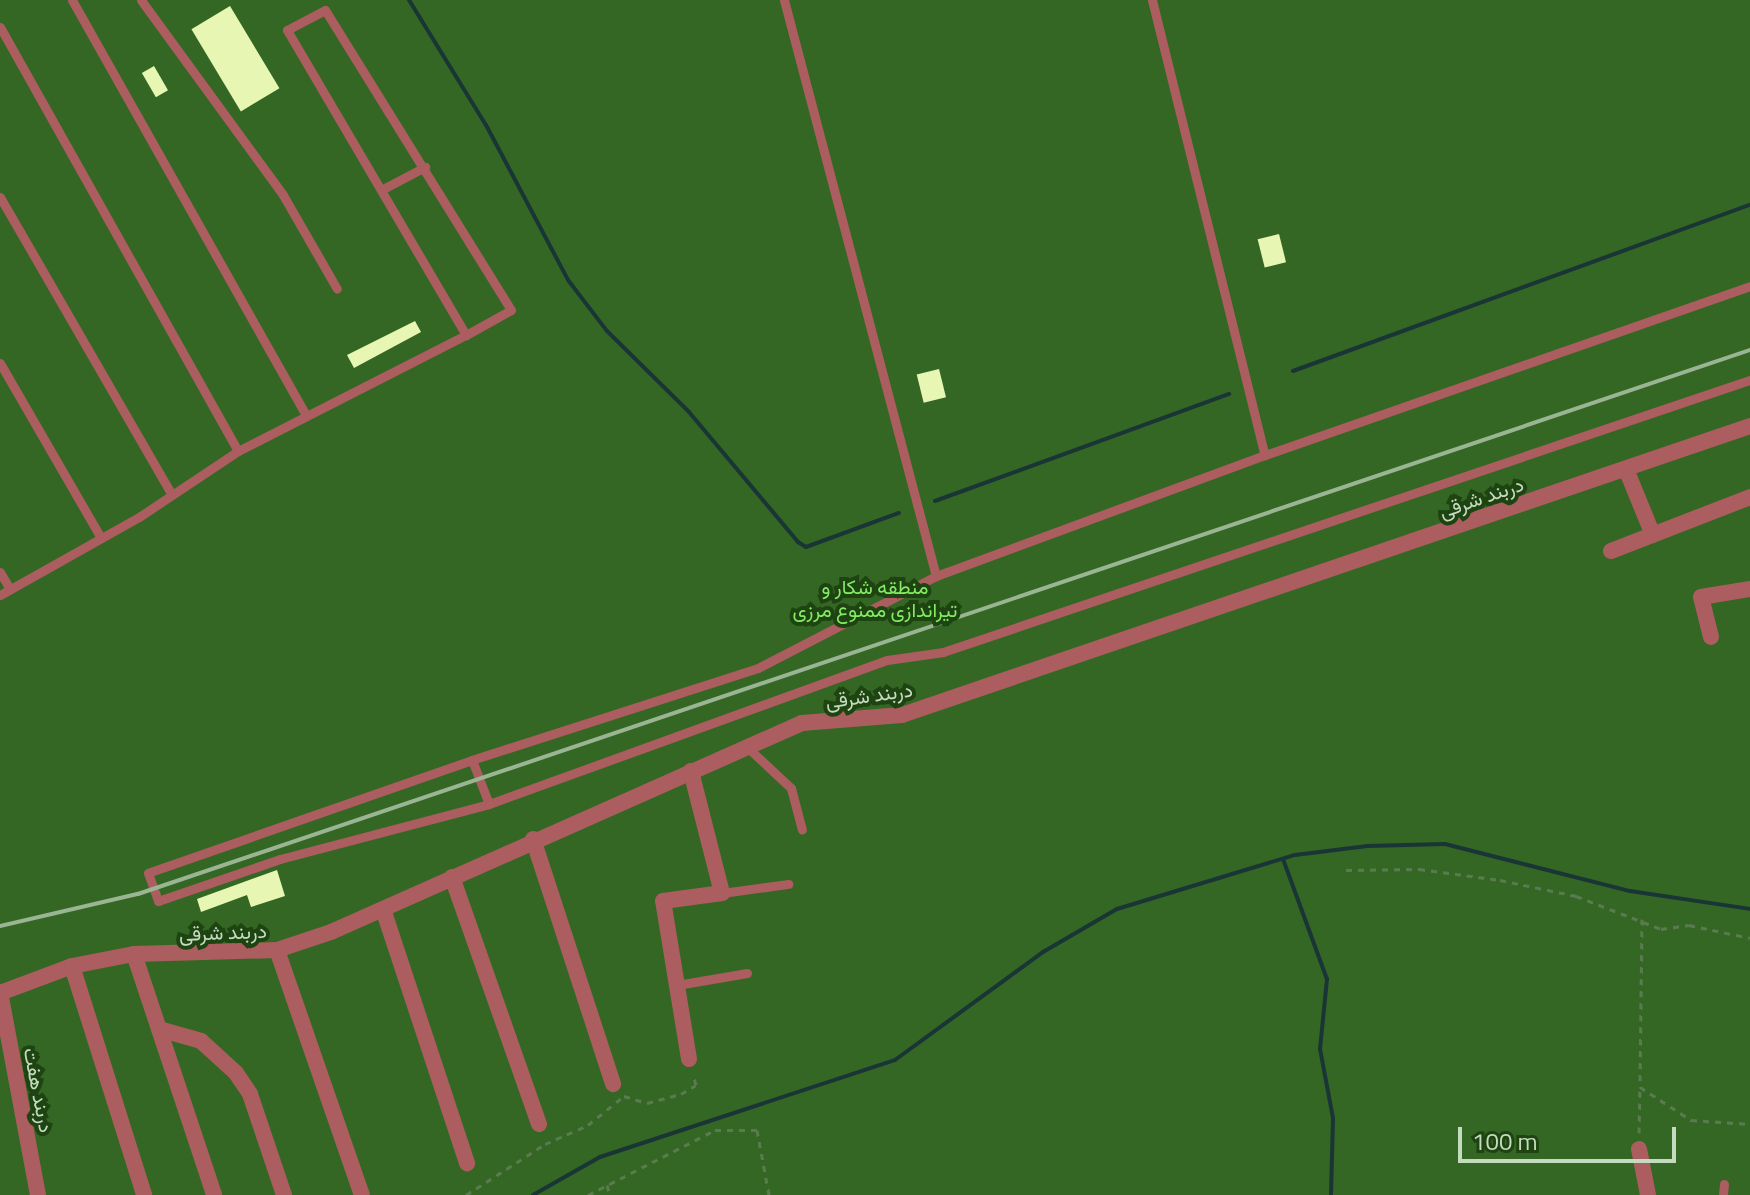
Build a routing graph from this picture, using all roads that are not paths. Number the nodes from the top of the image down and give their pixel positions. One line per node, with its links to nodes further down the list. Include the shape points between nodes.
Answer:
1 (72, 0): 14 (lane)
2 (141, 0): 10 (lane, via 283,195)
3 (784, 0): 25 (lane)
4 (1152, 0): 17 (lane)
5 (0, 27): 16 (lane)
6 (425, 167): 7 (lane); 7 (lane, via 325,10 287,30); 11 (lane, via 511,310)
7 (381, 190): 11 (lane)
8 (0, 197): 19 (lane)
9 (1750, 286): 17 (lane)
10 (337, 289)
11 (466, 335): 14 (lane)
12 (0, 363): 22 (lane)
13 (1750, 380): 33 (lane, via 943,652 887,660)
14 (306, 416): 16 (lane)
15 (1750, 426): 18 (street, دربند شرقی)
16 (238, 451): 19 (lane)
17 (1265, 455): 25 (lane)
18 (1626, 469): 21 (street); 30 (street, دربند شرقی, via 902,715 802,723)
19 (172, 495): 22 (lane)
20 (1750, 497): 21 (street)
21 (1653, 535): 23 (street)
22 (101, 538): 26 (lane)
23 (1611, 551)
24 (0, 572): 26 (lane)
25 (936, 576): 31 (lane, via 758,668)
26 (10, 589): 28 (lane)
27 (1750, 589): 29 (street, via 1701,597)
28 (0, 595)
29 (1711, 637)
30 (747, 747): 32 (street, دربند شرقی); 34 (lane, via 791,788)
31 (472, 760): 33 (lane); 33 (lane, via 148,873 158,901 280,859)
32 (691, 771): 35 (street, دربند شرقی); 38 (street)
33 (489, 804)
34 (802, 830)
35 (533, 839): 36 (street, دربند شرقی); 48 (street)
36 (452, 877): 39 (street, دربند شرقی); 49 (street)
37 (788, 884): 38 (lane)
38 (722, 893): 44 (street, via 663,901)
39 (383, 909): 40 (street, دربند شرقی); 51 (street)
40 (277, 950): 41 (street, دربند شرقی); 56 (street)
41 (134, 954): 42 (street, دربند شرقی); 46 (street)
42 (72, 966): 45 (street, دربند شرقی); 53 (street)
43 (747, 973): 44 (lane)
44 (677, 985): 47 (street)
45 (0, 992): 52 (street, دربند هفت)
46 (159, 1029): 54 (street); 55 (street, via 201,1041 236,1073 250,1094)
47 (689, 1059)
48 (613, 1084)
49 (539, 1124)
50 (1639, 1149): 57 (street)
51 (467, 1163)
52 (38, 1195)
53 (144, 1195)
54 (214, 1195)
55 (284, 1195)
56 (362, 1195)
57 (1648, 1195)

